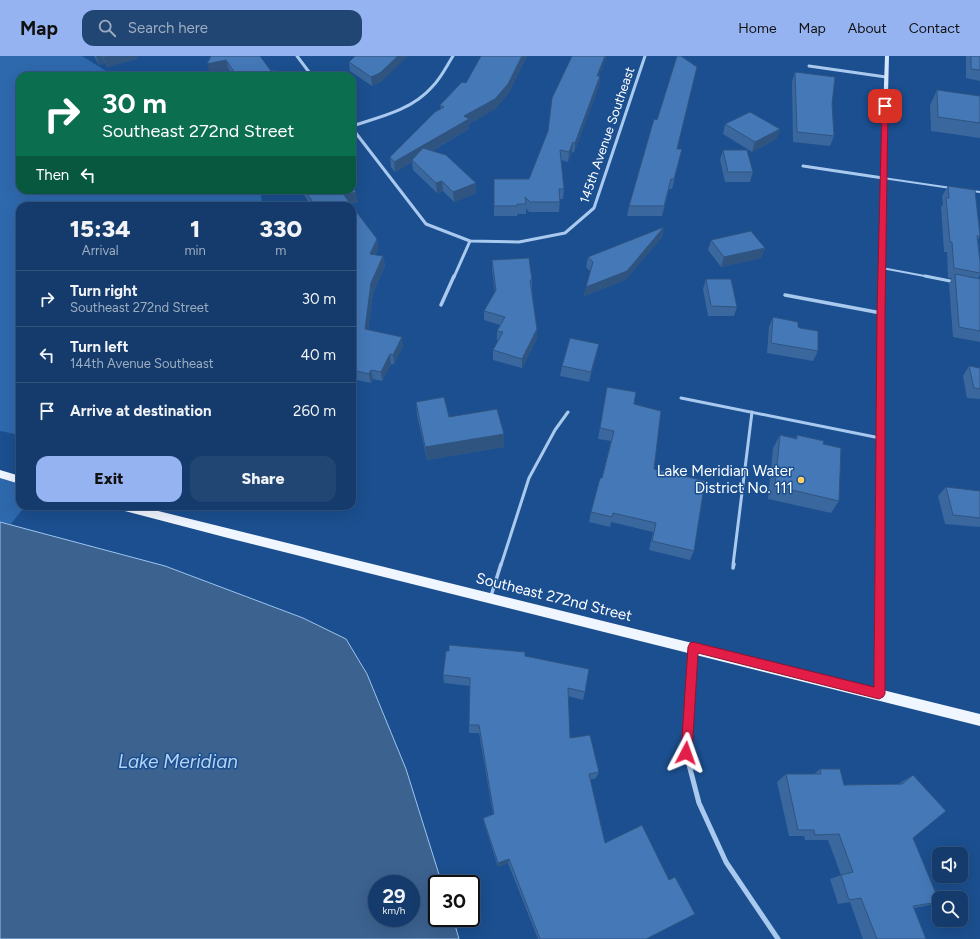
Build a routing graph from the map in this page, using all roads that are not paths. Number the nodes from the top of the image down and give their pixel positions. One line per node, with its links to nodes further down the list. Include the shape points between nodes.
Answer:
1 (297, 56): 6 (street)
2 (453, 56): 8 (street, via 431,90 414,104)
3 (645, 56): 15 (street, 145th Avenue Southeast, via 594,208 565,233 519,242)
4 (887, 56): 7 (street)
5 (809, 66): 7 (street)
6 (309, 72)
7 (886, 77): 11 (street)
8 (356, 126)
9 (356, 132): 15 (street, via 426,224)
10 (803, 166): 11 (street)
11 (883, 178): 12 (lane); 16 (street)
12 (958, 189)
13 (965, 190): 14 (lane)
14 (980, 192)
15 (470, 242): 19 (street)
16 (881, 268): 17 (lane); 20 (street)
17 (957, 282)
18 (786, 295): 20 (street)
19 (440, 305)
20 (881, 313): 24 (street)
21 (681, 398): 23 (lane)
22 (568, 412): 29 (lane, via 554,430 529,478)
23 (752, 412): 24 (lane); 28 (lane)
24 (880, 438): 31 (street)
25 (0, 474): 26 (main road)
26 (16, 479)
27 (137, 510): 29 (main road, Southeast 272nd Street)
28 (733, 568)
29 (491, 598): 30 (main road, Southeast 272nd Street)
30 (693, 647): 31 (main road, Southeast 272nd Street); 33 (street, via 686,753 699,803 726,862)
31 (879, 694): 32 (main road, Southeast 272nd Street)
32 (980, 720)
33 (778, 939)

